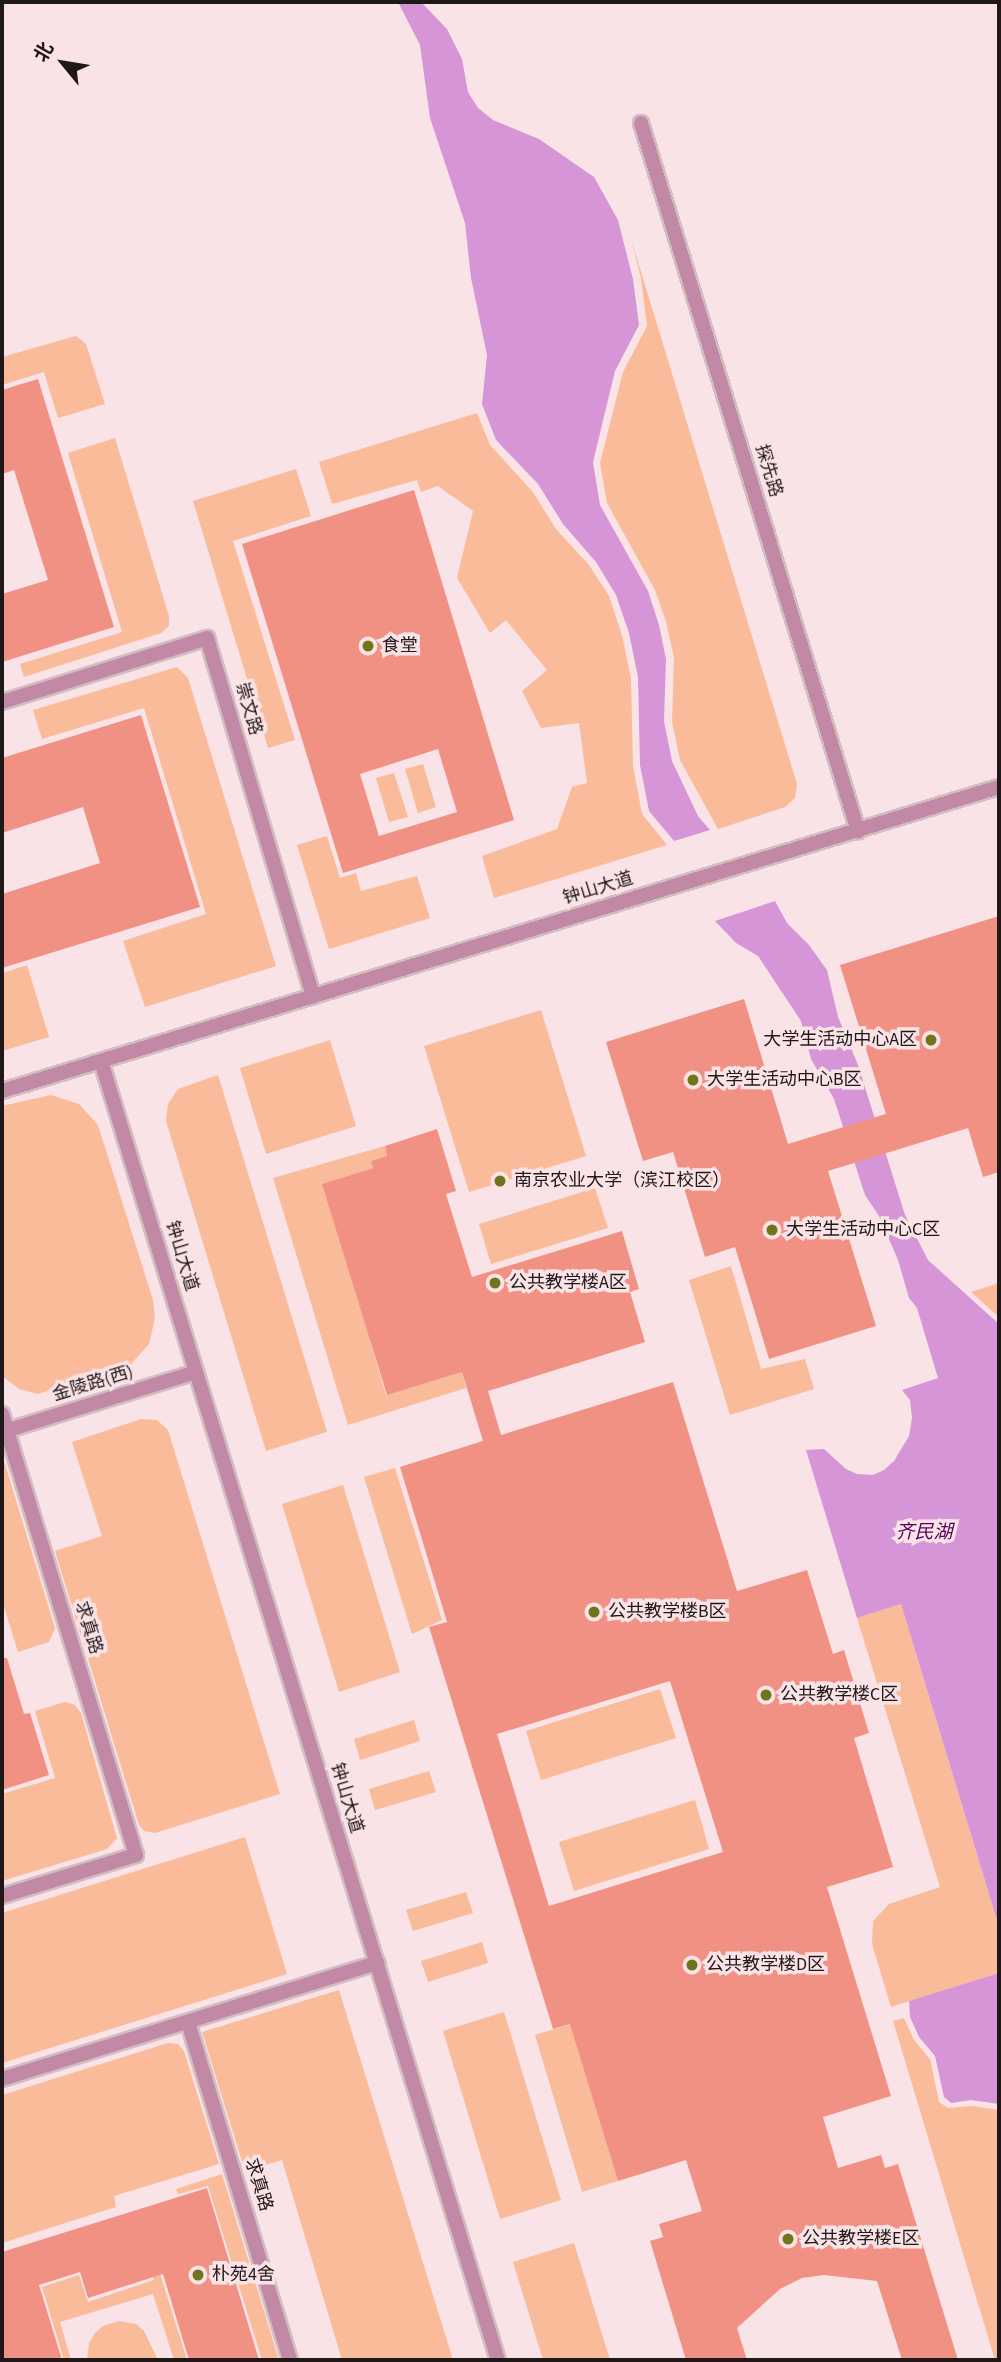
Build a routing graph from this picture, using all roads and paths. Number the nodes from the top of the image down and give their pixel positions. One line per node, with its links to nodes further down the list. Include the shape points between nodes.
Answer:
1 (641, 123): 4 (lane, 探先路)
2 (2, 702): 5 (lane, 崇文路, via 207,638)
3 (999, 787): 4 (lane, 钟山大道)
4 (858, 831): 5 (lane, 钟山大道)
5 (313, 996): 6 (lane, 钟山大道)
6 (101, 1061): 7 (lane); 8 (lane, 钟山大道)
7 (2, 1091)
8 (196, 1372): 10 (lane, 金陵路(西)); 12 (lane, 钟山大道)
9 (2, 1414): 10 (lane, 求真路)
10 (4, 1432): 11 (lane, 求真路, via 136,1855)
11 (2, 1896)
12 (377, 1963): 13 (lane); 16 (lane, 钟山大道)
13 (188, 2022): 14 (lane); 15 (lane, 求真路)
14 (2, 2079)
15 (290, 2360)
16 (498, 2360)

